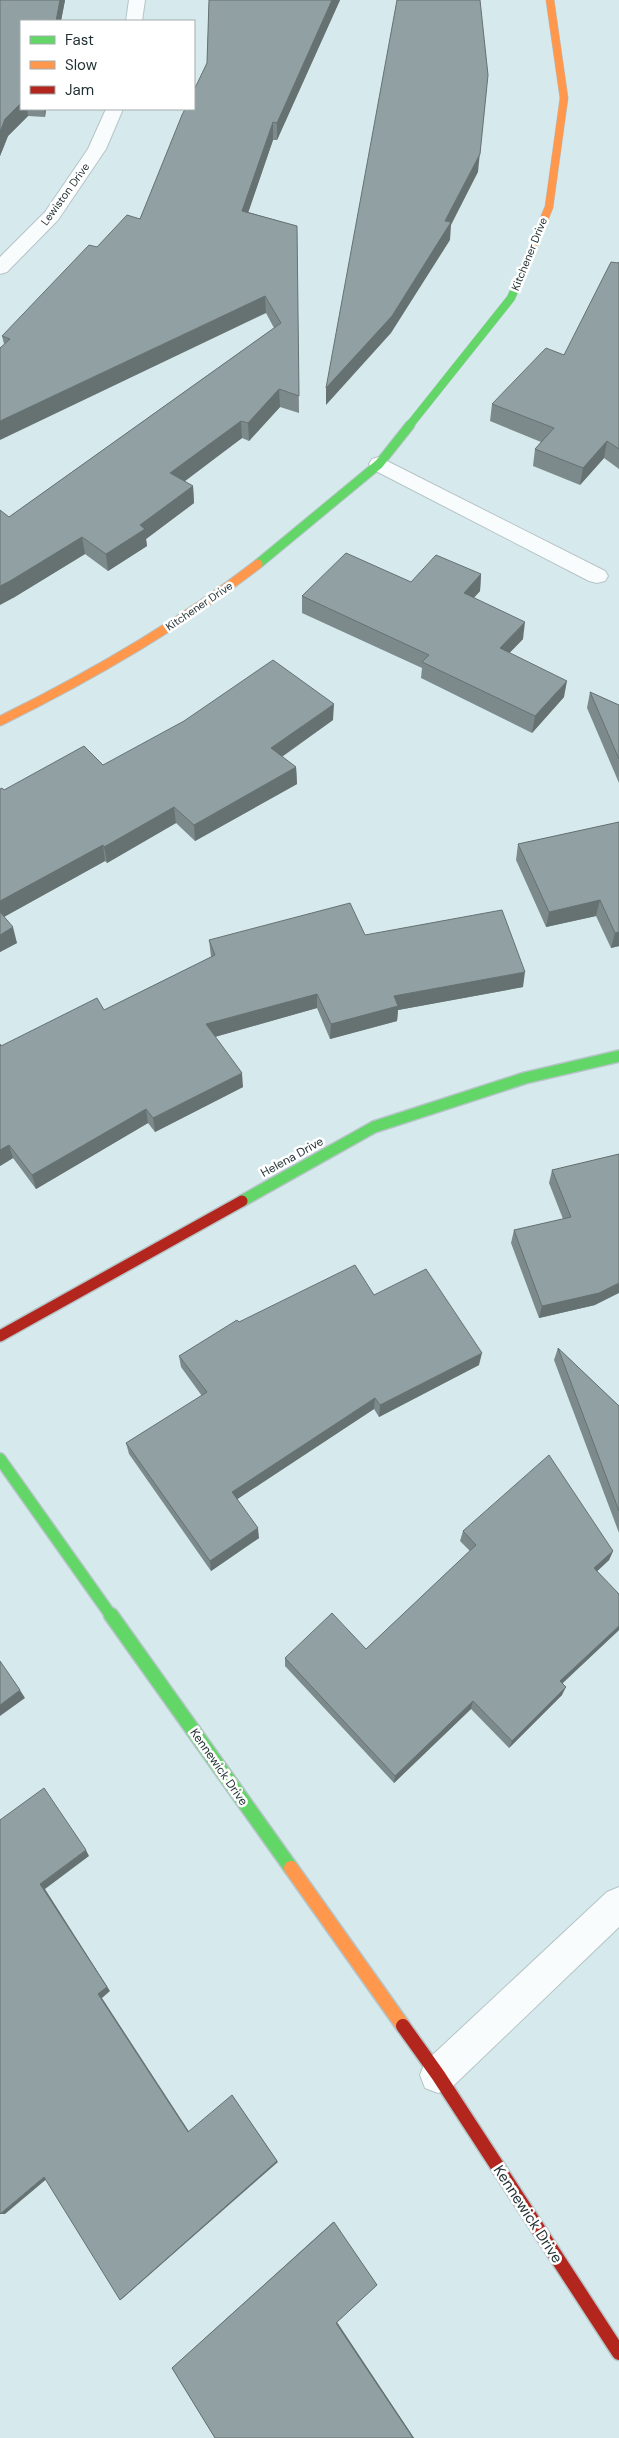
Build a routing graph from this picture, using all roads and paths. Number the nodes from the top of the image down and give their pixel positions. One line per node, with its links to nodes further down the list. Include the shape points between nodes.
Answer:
1 (137, 0): 3 (street)
2 (550, 0): 6 (street, Kitchener Drive, via 564,98 548,206 511,298)
3 (134, 20)
4 (114, 110): 5 (street, Lewiston Drive, via 97,149 52,216)
5 (0, 268)
6 (379, 464): 7 (street); 8 (street, Kitchener Drive, via 217,597 71,686)
7 (597, 576)
8 (0, 721)
9 (619, 1056): 10 (street, Helena Drive, via 525,1078 374,1127)
10 (0, 1336)
11 (0, 1459): 13 (street, Kennewick Drive)
12 (619, 1904): 13 (street)
13 (438, 2075): 14 (street, Kennewick Drive)
14 (619, 2353)

